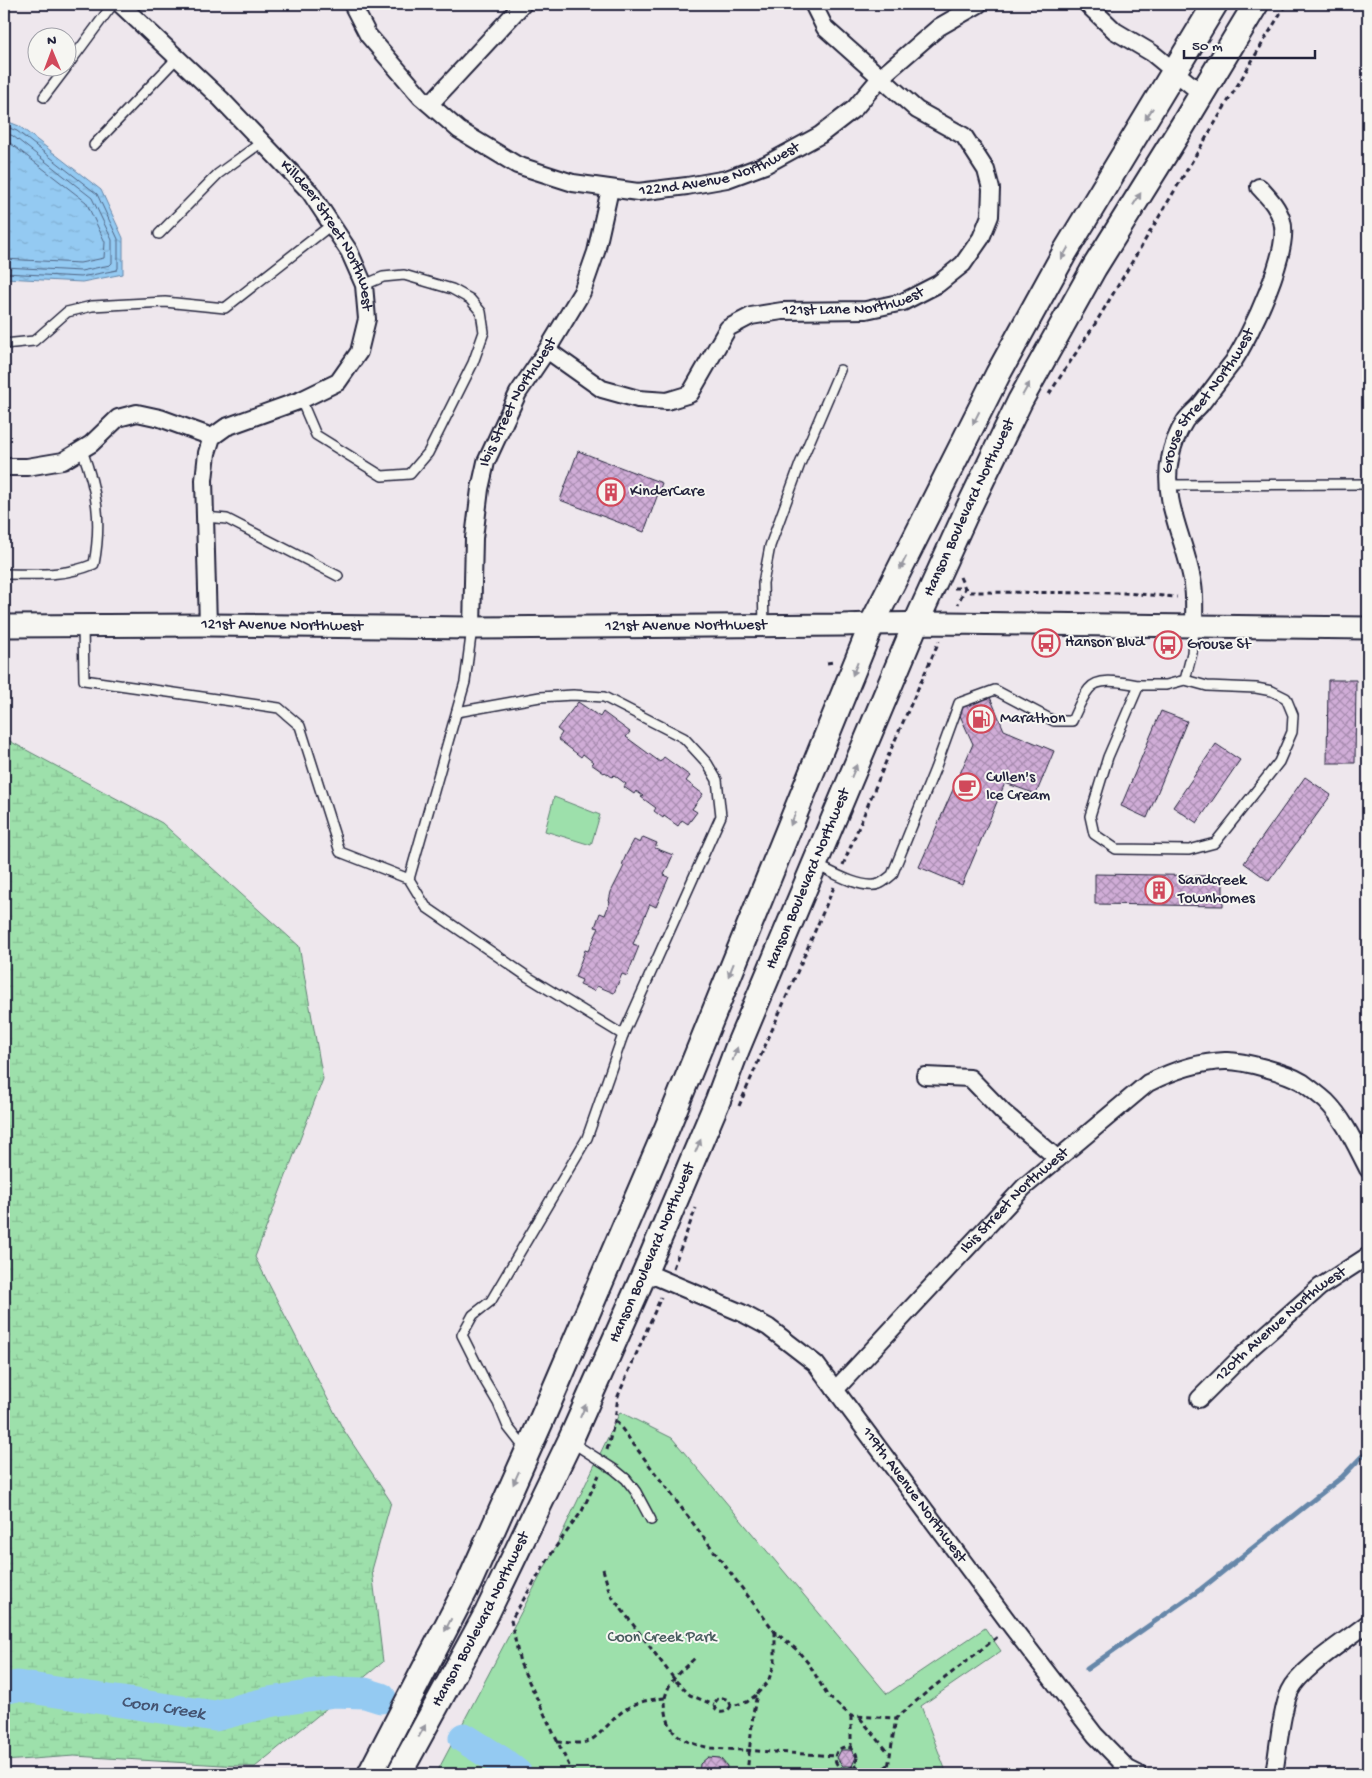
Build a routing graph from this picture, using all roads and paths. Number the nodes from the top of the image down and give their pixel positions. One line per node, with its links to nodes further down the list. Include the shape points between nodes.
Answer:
1 (113, 4): 11 (lane)
2 (120, 4): 12 (street, Killdeer Street Northwest)
3 (352, 4): 18 (street, 122nd Avenue Northwest, via 368,35)
4 (523, 4): 18 (street)
5 (813, 4): 14 (street, 121st Lane Northwest, via 826,28)
6 (979, 4): 14 (street, 122nd Avenue Northwest, via 939,27)
7 (1087, 4): 13 (street, via 1115,31 1152,53)
8 (1215, 4): 13 (main road, Hanson Boulevard Northwest)
9 (1256, 4): 16 (main road, Hanson Boulevard Northwest)
10 (1286, 4): 29 (path, via 1095,324)
11 (78, 51)
12 (178, 57): 19 (street, Killdeer Street Northwest); 20 (lane)
13 (1174, 72): 16 (street); 42 (main road, Hanson Boulevard Northwest, one-way to 42, via 1066,252 998,374)
14 (881, 77): 22 (street, 122nd Avenue Northwest, via 856,108 820,135 765,165 726,179 687,186 638,192); 27 (street, 121st Lane Northwest, via 917,110 964,136 986,170 991,189 990,216 963,264 938,284 903,302 866,310 782,311 751,316 728,328 690,394 667,401 638,400 602,389)
15 (58, 78): 17 (lane)
16 (1202, 94): 41 (main road, Hanson Boulevard Northwest, one-way to 16, via 1020,401 1094,268)
17 (44, 97)
18 (430, 104): 22 (street, 122nd Avenue Northwest, via 459,130 517,165 573,183)
19 (262, 142): 23 (street, Killdeer Street Northwest, via 310,192); 24 (lane, via 218,174)
20 (94, 145)
21 (1260, 187): 35 (street, Grouse Street Northwest, via 1277,207 1283,223 1283,242 1273,276 1263,304 1233,360 1186,420 1170,460)
22 (610, 189): 27 (street, Ibis Street Northwest, via 596,252 582,292)
23 (331, 225): 25 (street, Killdeer Street Northwest, via 349,251); 26 (lane, via 225,308 165,302 92,306 68,312 34,341)
24 (159, 234)
25 (364, 285): 30 (street, Killdeer Street Northwest, via 367,318 360,352 338,382); 30 (lane, via 404,275 452,289 470,299 480,312 484,332 473,363 428,453 410,474 382,476 316,435)
26 (4, 344)
27 (547, 350): 48 (street, Ibis Street Northwest, via 518,393 486,462 474,538)
28 (840, 370): 46 (lane, via 770,546 763,583)
29 (1048, 396)
30 (301, 400): 31 (street, Killdeer Street Northwest, via 226,427)
31 (212, 438): 32 (street, via 160,418 137,413 118,418); 36 (street, via 206,453)
32 (82, 450): 33 (street, via 63,461); 37 (lane, via 97,504 98,544 94,564 77,571 55,574)
33 (4, 467)
34 (1368, 484): 35 (lane)
35 (1168, 485): 40 (street, Grouse Street Northwest)
36 (205, 518): 39 (lane, via 227,518); 43 (street)
37 (4, 574)
38 (960, 575): 40 (path, via 970,592)
39 (338, 576)
40 (1194, 598): 47 (street, Grouse Street Northwest)
41 (916, 623): 42 (street, 121st Avenue Northwest); 47 (street, 121st Avenue Northwest); 54 (main road, Hanson Boulevard Northwest, one-way to 41)
42 (872, 624): 46 (street, 121st Avenue Northwest); 59 (main road, Hanson Boulevard Northwest, one-way to 59)
43 (208, 625): 45 (street, 121st Avenue Northwest); 48 (street, 121st Avenue Northwest)
44 (4, 626): 45 (street, 121st Avenue Northwest)
45 (83, 626): 56 (lane, via 84,680 279,708 300,726 340,852)
46 (764, 626): 48 (street, 121st Avenue Northwest)
47 (1194, 626): 49 (street, 121st Avenue Northwest); 51 (lane, via 1192,654)
48 (472, 628): 53 (lane, via 465,682)
49 (1368, 628)
50 (932, 655): 55 (path)
51 (1185, 680): 52 (lane); 52 (lane, via 1207,686 1272,691 1286,698 1293,715 1292,732 1278,762 1215,843 1189,850 1116,849 1094,834 1090,816 1108,757)
52 (1139, 685): 55 (lane, via 1112,682 1090,687 1072,720 1054,721 995,690 959,703 892,875 879,884 867,885)
53 (457, 712): 56 (lane); 57 (lane, via 540,698 604,697 684,738 707,763 717,780 721,816)
54 (815, 864): 55 (lane); 65 (main road, Hanson Boulevard Northwest, one-way to 54)
55 (839, 876): 60 (path)
56 (410, 879): 57 (lane, via 426,907 528,977)
57 (623, 1035): 71 (lane, via 588,1138 491,1301 472,1315 462,1336 508,1427)
58 (925, 1076): 61 (street, via 970,1078 1003,1112)
59 (688, 1077): 70 (main road, via 687,1108 557,1414 560,1432); 71 (main road, Hanson Boulevard Northwest)
60 (738, 1110)
61 (1058, 1159): 62 (street, Ibis Street Northwest, via 1148,1082 1168,1073 1226,1061 1262,1067 1300,1081 1326,1102 1343,1122); 67 (street, Ibis Street Northwest, via 1024,1187)
62 (1368, 1169)
63 (700, 1200): 66 (path)
64 (1368, 1256): 68 (street, 120th Avenue Northwest, via 1320,1287)
65 (645, 1272): 66 (street, 119th Avenue Northwest); 70 (main road, Hanson Boulevard Northwest, one-way to 65)
66 (668, 1281): 67 (street, 119th Avenue Northwest, via 768,1327 816,1364)
67 (835, 1390): 76 (street, 119th Avenue Northwest)
68 (1199, 1399)
69 (616, 1420): 77 (path)
70 (570, 1441): 72 (lane, via 626,1479); 95 (main road, Hanson Boulevard Northwest, one-way to 70, via 487,1613)
71 (527, 1452): 94 (main road, Hanson Boulevard Northwest, one-way to 94, via 469,1583)
72 (651, 1520)
73 (603, 1569): 79 (path, via 610,1594)
74 (511, 1620): 87 (path, via 520,1663)
75 (1368, 1624): 102 (street, via 1303,1673 1290,1691)
76 (1012, 1626): 86 (path); 101 (street, 119th Avenue Northwest, via 1095,1735 1128,1769)
77 (774, 1632): 80 (path, via 776,1646 772,1674); 84 (path, via 797,1650 827,1695)
78 (695, 1658): 79 (path)
79 (673, 1678): 81 (path); 82 (path, via 690,1695)
80 (757, 1694): 83 (path, via 747,1702); 89 (path)
81 (665, 1698): 87 (path, via 629,1706 589,1741); 89 (path, via 671,1728 685,1742 711,1748)
82 (714, 1705): 83 (path, via 719,1712); 83 (path, via 720,1697 729,1700)
83 (731, 1706)
84 (851, 1716): 85 (path); 88 (path)
85 (859, 1717): 86 (path); 90 (path)
86 (896, 1718): 90 (path)
87 (558, 1742): 96 (path)
88 (851, 1748): 91 (path, via 841,1748); 93 (path, via 857,1755)
89 (749, 1750): 91 (path); 97 (path)
90 (890, 1753): 92 (path)
91 (836, 1756): 93 (path, via 842,1768 849,1769)
92 (888, 1764): 99 (path); 100 (path)
93 (855, 1765): 98 (path)
94 (370, 1774)
95 (399, 1774)
96 (573, 1774)
97 (747, 1774)
98 (862, 1774)
99 (877, 1774)
100 (887, 1774)
101 (1138, 1774)
102 (1274, 1774)

